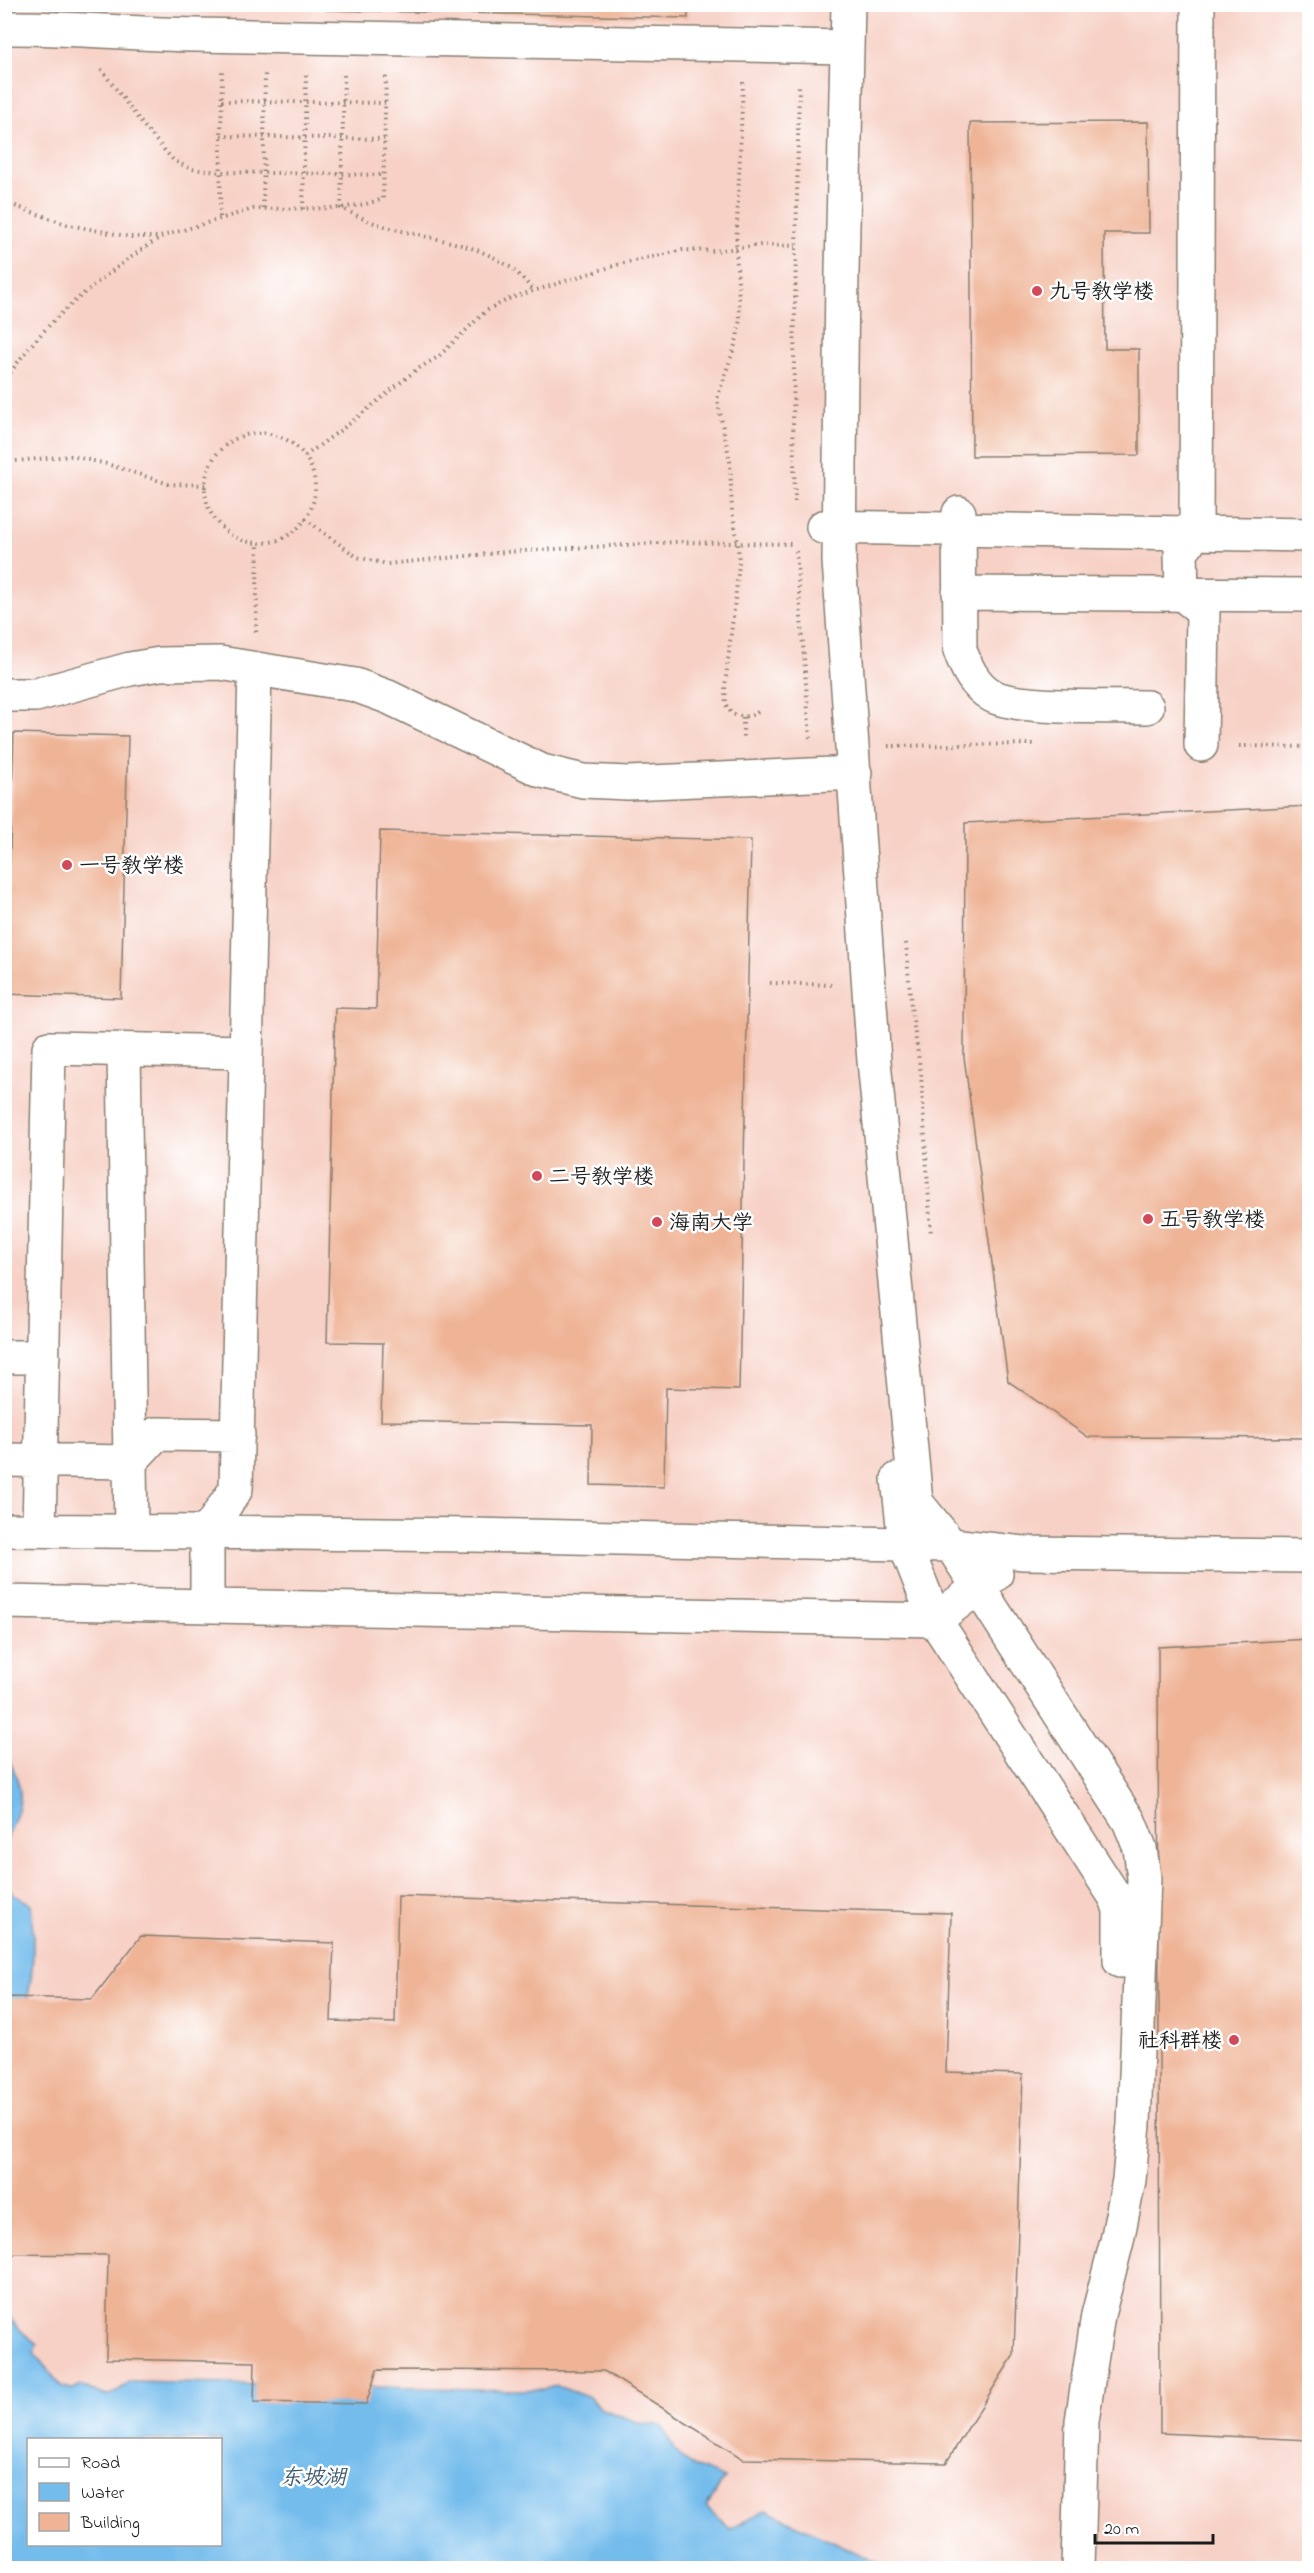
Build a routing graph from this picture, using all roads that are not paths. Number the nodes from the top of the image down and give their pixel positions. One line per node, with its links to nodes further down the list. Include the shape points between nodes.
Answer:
1 (831, 4): 6 (street)
2 (848, 4): 6 (street)
3 (1198, 4): 10 (street)
4 (1216, 4): 10 (street)
5 (4, 28): 6 (street)
6 (839, 47): 8 (street)
7 (1310, 517): 10 (street)
8 (832, 519): 9 (street); 19 (street, via 824,560)
9 (959, 521): 10 (street); 12 (street)
10 (1204, 524): 11 (street); 13 (street, via 1181,551)
11 (1310, 535)
12 (959, 593): 13 (street); 17 (street, via 960,650 967,669 991,695 1034,704)
13 (1182, 594): 14 (street); 18 (street, via 1203,611)
14 (1310, 595)
15 (255, 669): 16 (street, via 220,663 160,664 36,695); 19 (street, via 355,685 542,771 583,781 628,783); 21 (street)
16 (4, 695)
17 (1147, 707)
18 (1201, 745)
19 (847, 774): 32 (street, via 858,1063); 33 (street, via 916,1502)
20 (124, 1050): 21 (street); 23 (street, via 49,1048); 27 (street)
21 (246, 1052): 24 (street)
22 (4, 1357): 23 (street)
23 (43, 1357): 26 (street)
24 (238, 1435): 27 (street, via 156,1434); 31 (street, via 236,1489)
25 (4, 1460): 26 (street)
26 (40, 1461): 27 (street); 29 (street)
27 (130, 1462): 30 (street)
28 (4, 1530): 29 (street)
29 (39, 1530): 30 (street)
30 (131, 1531): 31 (street)
31 (207, 1532): 32 (street); 38 (street)
32 (905, 1544): 33 (street); 39 (street)
33 (951, 1545): 34 (street); 36 (street)
34 (1024, 1553): 35 (street); 36 (street)
35 (1310, 1556)
36 (978, 1588): 39 (street); 41 (street, via 1129,1821 1140,1848 1144,1878 1129,2180 1098,2315 1082,2421)
37 (4, 1602): 38 (street)
38 (207, 1606): 39 (street)
39 (935, 1620): 40 (street, via 1116,1898 1120,1910 1114,2142 1068,2394)
40 (1062, 2568)
41 (1078, 2568)

